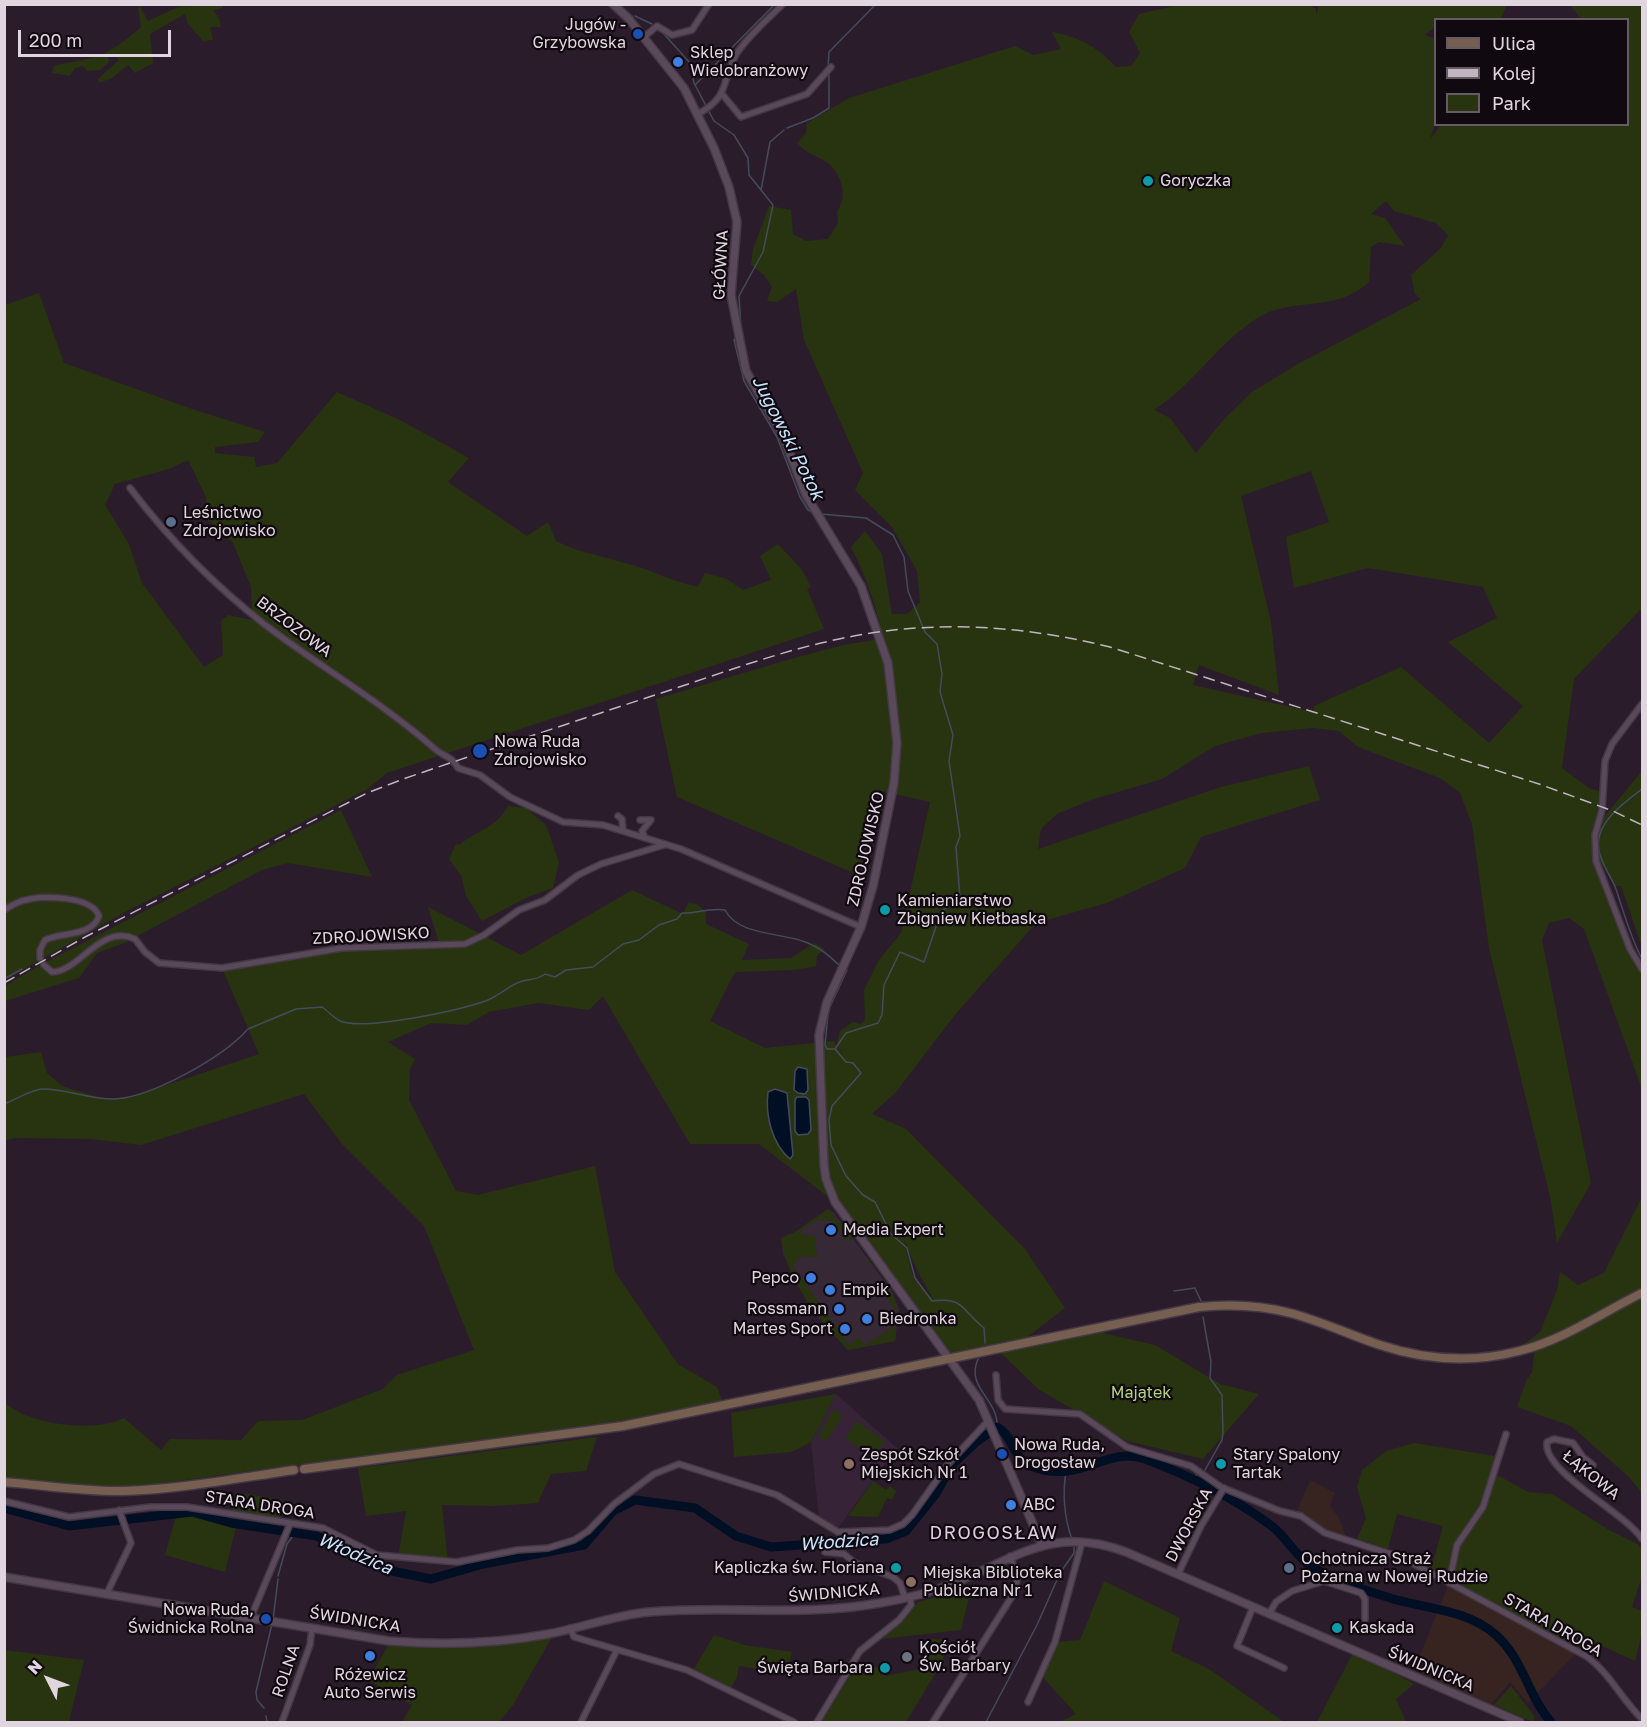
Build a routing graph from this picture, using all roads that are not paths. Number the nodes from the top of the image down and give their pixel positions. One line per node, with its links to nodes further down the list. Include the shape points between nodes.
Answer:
1 (613, 4): 4 (street, GŁÓWNA)
2 (709, 4): 4 (street, via 697,24 684,33 672,35 655,27)
3 (783, 4): 6 (street, via 737,54)
4 (644, 37): 7 (street, GŁÓWNA)
5 (829, 68): 6 (street, via 807,94 741,117)
6 (722, 94): 7 (street)
7 (701, 112): 9 (street, GŁÓWNA, via 729,187 737,222 731,295 750,380 776,423 803,488)
8 (130, 488): 11 (street, BRZOZOWA, via 174,543 264,624 437,751 453,758)
9 (869, 603): 18 (street, ZDROJOWISKO, via 888,663 897,750 894,783)
10 (1642, 704): 21 (street, via 1608,752 1595,835 1596,861 1630,949)
11 (458, 768): 14 (street, ZDROJOWISKO, via 480,775 510,797 564,822)
12 (618, 816): 14 (street)
13 (640, 820): 15 (street, via 651,820 642,831)
14 (623, 831): 15 (street, ZDROJOWISKO)
15 (645, 838): 16 (street, ZDROJOWISKO)
16 (664, 845): 18 (street, ZDROJOWISKO, via 692,853); 20 (street, ZDROJOWISKO, via 578,875 545,900 519,910 465,944 342,948 205,968 159,963 135,939 125,936 90,947 65,970 52,972)
17 (4, 910): 19 (street, via 27,899 81,901 98,913 94,924 70,936 45,940)
18 (861, 927): 23 (street, via 827,1002 819,1035 826,1179 835,1202)
19 (40, 958)
20 (44, 965)
21 (1642, 969)
22 (1642, 1293): 23 (main road, via 1550,1341 1488,1357 1408,1353 1289,1312 1227,1305 1158,1314)
23 (950, 1358): 25 (street, via 979,1400); 28 (main road, via 623,1426)
24 (996, 1376): 31 (street, STARA DROGA, via 998,1400 1005,1409 1080,1414 1127,1447 1191,1466)
25 (989, 1424): 34 (street, STARA DROGA, via 953,1457 912,1515 889,1530 838,1532 777,1495 679,1464 654,1474 614,1503 574,1540 548,1548 448,1563 377,1555 330,1530); 37 (street)
26 (1506, 1434): 42 (street, via 1483,1507 1457,1545)
27 (1593, 1465): 35 (street, ŁĄKOWA, via 1574,1443 1554,1439 1547,1442 1547,1454 1554,1464 1629,1523)
28 (304, 1469)
29 (294, 1470): 30 (main road, via 124,1491)
30 (4, 1482)
31 (1223, 1490): 40 (street, DWORSKA); 42 (street, STARA DROGA, via 1301,1516 1325,1533 1403,1558)
32 (4, 1501): 33 (street, STARA DROGA, via 69,1517)
33 (120, 1511): 34 (street, STARA DROGA, via 187,1507); 43 (street, via 130,1547)
34 (290, 1526): 47 (street)
35 (1642, 1539)
36 (1076, 1542): 37 (street, ŚWIDNICKA); 40 (street, ŚWIDNICKA, via 1114,1547); 53 (street, via 1054,1642)
37 (1042, 1545): 39 (street, ŚWIDNICKA)
38 (825, 1552): 44 (street, via 844,1554 855,1563 893,1577)
39 (1010, 1556): 44 (street, ŚWIDNICKA, via 956,1582); 59 (street, via 1017,1576 1016,1590)
40 (1178, 1574): 45 (street, ŚWIDNICKA)
41 (4, 1577): 43 (street, ŚWIDNICKA)
42 (1449, 1583): 54 (street, STARA DROGA, via 1592,1660)
43 (106, 1593): 47 (street, ŚWIDNICKA)
44 (908, 1598): 50 (street, ŚWIDNICKA, via 823,1610 650,1612); 58 (street, via 911,1605 899,1620 857,1654)
45 (1253, 1606): 46 (street, ŚWIDNICKA); 52 (street, via 1237,1646)
46 (1269, 1614): 48 (street, via 1276,1602 1292,1591 1324,1581 1362,1593); 60 (street, ŚWIDNICKA)
47 (251, 1617): 49 (street, ŚWIDNICKA)
48 (1365, 1620)
49 (312, 1628): 50 (street, ŚWIDNICKA, via 418,1643 510,1639); 55 (street, ROLNA, via 310,1645)
50 (570, 1628): 51 (street, via 574,1637)
51 (617, 1650): 56 (street); 57 (street, via 687,1670)
52 (1284, 1668)
53 (1028, 1702)
54 (1642, 1719)
55 (282, 1722)
56 (581, 1722)
57 (794, 1722)
58 (817, 1722)
59 (933, 1722)
60 (1520, 1722)

